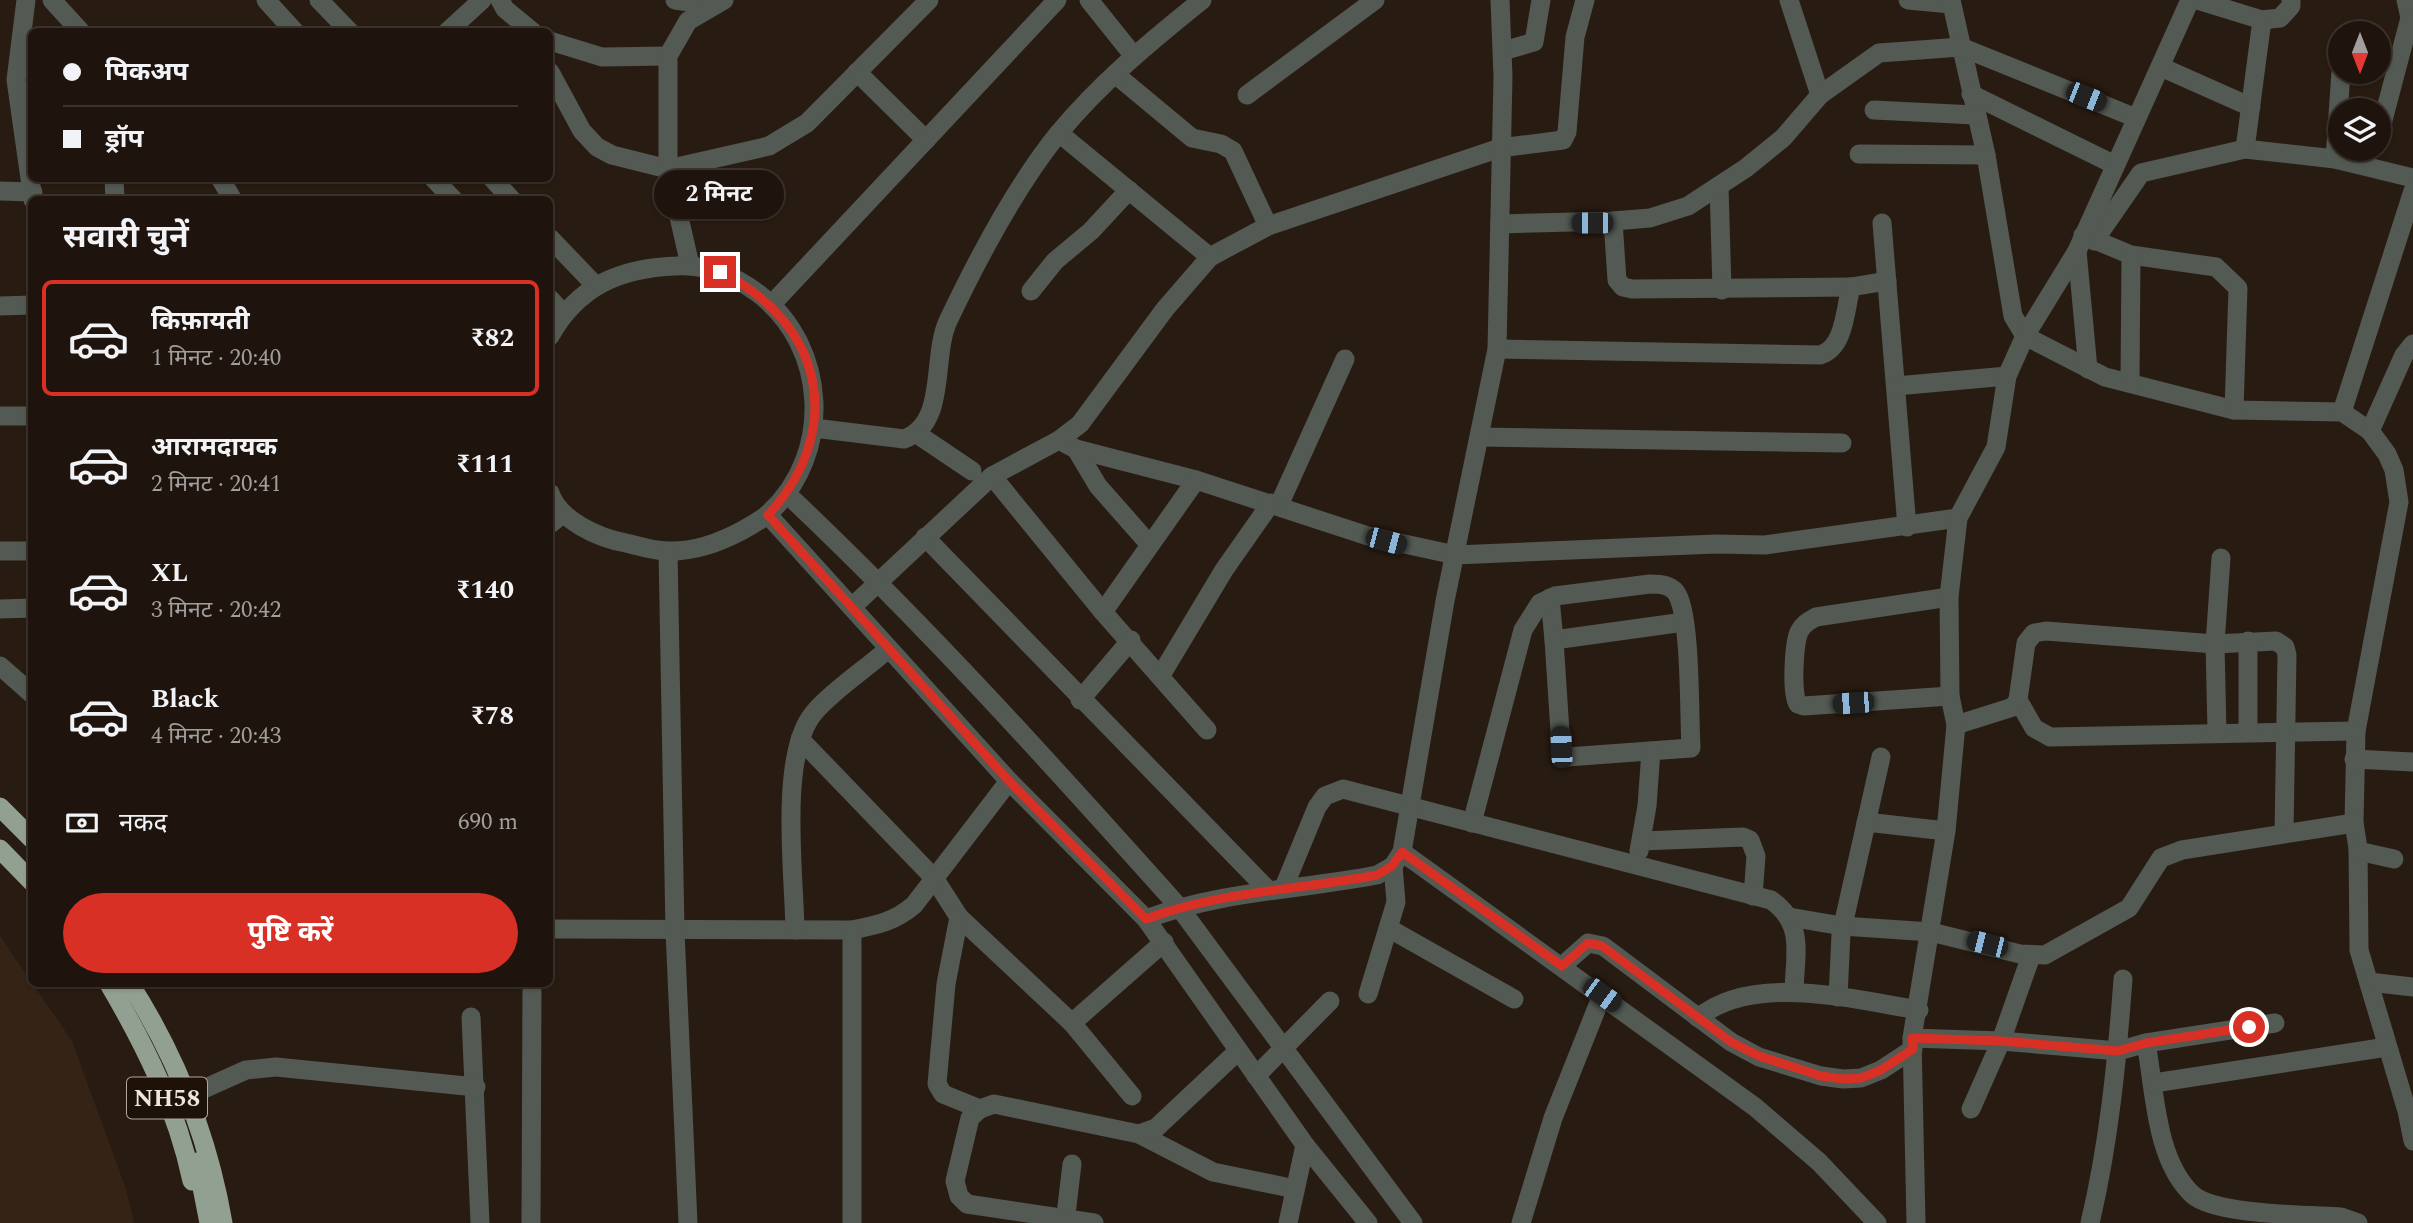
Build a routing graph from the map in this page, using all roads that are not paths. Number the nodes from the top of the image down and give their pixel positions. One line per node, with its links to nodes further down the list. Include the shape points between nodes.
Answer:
1 (26, 0): 39 (street)
2 (52, 0): 25 (street)
3 (266, 0): 26 (street)
4 (319, 0): 27 (street)
5 (482, 0): 28 (street)
6 (500, 0): 29 (street)
7 (675, 0): 21 (street)
8 (929, 0): 36 (street)
9 (1057, 0): 49 (street)
10 (1089, 0): 33 (street)
11 (1202, 0): 33 (street)
12 (1375, 0): 40 (street)
13 (1500, 0): 32 (street)
14 (1541, 0): 32 (street, via 1534,42)
15 (1586, 0): 50 (street, via 1575,37 1563,140)
16 (1789, 0): 41 (street)
17 (1908, 0): 22 (street)
18 (2190, 0): 35 (street)
19 (2197, 0): 24 (street)
20 (2291, 0): 24 (street, via 2280,18)
21 (718, 2): 34 (street, via 688,21)
22 (1951, 2): 31 (street)
23 (2409, 12): 43 (street)
24 (2262, 20): 44 (street)
25 (78, 28)
26 (291, 28)
27 (346, 28)
28 (451, 28)
29 (527, 28)
30 (553, 42): 34 (street, via 602,57)
31 (1961, 47): 41 (street, via 1880,53); 42 (street); 47 (street)
32 (1503, 51): 50 (street)
33 (1133, 55): 37 (street)
34 (668, 56): 58 (street)
35 (2161, 67): 44 (street); 47 (street)
36 (858, 72): 49 (street); 58 (street, via 807,124 769,146)
37 (1115, 74): 48 (street); 74 (street, via 1192,138 1233,151)
38 (553, 78): 58 (street, via 582,131 597,147)
39 (8, 80): 60 (street)
40 (1247, 94)
41 (1820, 94): 64 (street, via 1783,138)
42 (1971, 94): 46 (street); 57 (street)
43 (2388, 98)
44 (2251, 107): 51 (street)
45 (1874, 110): 46 (street)
46 (1975, 115): 53 (street)
47 (2136, 118): 57 (street)
48 (1059, 133): 65 (street); 103 (street, via 1023,181 947,324 928,421)
49 (926, 140): 85 (street)
50 (1500, 148): 73 (street); 74 (street)
51 (2245, 149): 54 (street); 76 (street, via 2141,173)
52 (1859, 154): 53 (street)
53 (1986, 155): 89 (street, via 2014,316)
54 (2328, 158)
55 (2342, 161): 59 (street)
56 (2373, 161): 59 (street)
57 (2115, 165): 76 (street)
58 (668, 169): 79 (street)
59 (2371, 169): 61 (street)
60 (28, 173)
61 (2413, 178)
62 (437, 182): 69 (street)
63 (496, 182): 70 (street)
64 (1718, 186): 71 (street, via 1688,206 1650,218); 83 (street)
65 (1129, 190): 78 (street); 84 (street, via 1091,232 1055,261)
66 (0, 191): 68 (street)
67 (2413, 191): 98 (street)
68 (33, 196)
69 (450, 196)
70 (508, 196)
71 (1613, 221): 73 (street); 83 (street, via 1617,280 1623,287)
72 (1882, 223): 80 (street)
73 (1500, 224): 91 (street)
74 (1268, 226): 78 (street)
75 (553, 241): 81 (street)
76 (2084, 242): 77 (street); 89 (street); 93 (street)
77 (2131, 255): 95 (street); 97 (street, via 2216,267 2238,288)
78 (1210, 257): 105 (street, via 1165,309 1080,424)
79 (690, 265): 81 (street, via 641,267); 85 (street, via 720,272)
80 (1887, 281): 82 (street); 96 (street)
81 (595, 285): 88 (street)
82 (1851, 287): 83 (street); 91 (street, via 1837,343 1831,352 1820,355)
83 (1722, 290)
84 (1031, 291)
85 (772, 304): 101 (street, via 799,340 814,383)
86 (28, 305): 87 (street)
87 (0, 306)
88 (556, 306)
89 (2025, 336): 93 (street); 94 (street)
90 (2413, 344): 102 (street, via 2403,355)
91 (1497, 349): 104 (street)
92 (1345, 359): 112 (street)
93 (2088, 369): 95 (street)
94 (2007, 376): 96 (street); 116 (street, via 1996,447)
95 (2130, 383): 97 (street)
96 (1896, 386): 117 (street)
97 (2234, 410): 98 (street)
98 (2342, 412): 102 (street)
99 (0, 416): 100 (street)
100 (28, 416)
101 (814, 428): 103 (street, via 904,439); 111 (street, via 805,463)
102 (2370, 430): 113 (street, via 2387,454)
103 (917, 435): 108 (street)
104 (1480, 438): 106 (street); 123 (street)
105 (1059, 440): 107 (street); 109 (street)
106 (1842, 443)
107 (1076, 449): 110 (street); 119 (street, via 1098,486)
108 (972, 471)
109 (992, 476): 118 (street); 131 (street)
110 (1196, 480): 112 (street); 119 (street)
111 (787, 494): 115 (street); 125 (street)
112 (1275, 504): 123 (street, via 1368,536); 139 (street, via 1224,570)
113 (2406, 505): 147 (street)
114 (553, 508): 122 (street, via 593,532)
115 (768, 515): 122 (street, via 721,542); 128 (street)
116 (1958, 518): 117 (street); 126 (street)
117 (1907, 527): 123 (street, via 1765,545)
118 (925, 537): 125 (street); 142 (street)
119 (1150, 545): 131 (street)
120 (0, 551): 121 (street)
121 (28, 551)
122 (668, 551): 185 (street)
123 (1455, 555): 156 (street)
124 (2221, 558): 136 (street)
125 (880, 581): 128 (street); 176 (street)
126 (1949, 597): 141 (street); 141 (street, via 1816,617 1798,634 1793,694 1804,706)
127 (1550, 598): 132 (street, via 1662,584 1678,596); 134 (street); 159 (street, via 1540,603 1523,629)
128 (852, 607): 137 (street)
129 (28, 608): 130 (street)
130 (0, 609)
131 (1103, 612): 133 (street)
132 (1684, 622): 134 (street); 151 (street, via 1691,748)
133 (1131, 639): 139 (street); 142 (street)
134 (1554, 639): 151 (street, via 1563,753 1567,757)
135 (2248, 641): 136 (street); 146 (street, via 2276,641 2285,648); 149 (street)
136 (2215, 644): 143 (street, via 2034,633 2026,643); 148 (street)
137 (887, 650): 150 (street, via 811,715); 155 (street)
138 (0, 666): 140 (street)
139 (1161, 675): 145 (street)
140 (28, 690)
141 (1950, 696): 144 (street)
142 (1080, 700): 174 (street)
143 (2018, 700): 144 (street, via 2003,712); 148 (street, via 2034,728 2050,737)
144 (1956, 725): 162 (street)
145 (1207, 730)
146 (2286, 731): 147 (street); 149 (street); 163 (street)
147 (2356, 731): 153 (street)
148 (2217, 732): 149 (street)
149 (2248, 732)
150 (800, 739): 173 (street); 183 (street, via 792,780)
151 (1651, 751): 165 (street)
152 (1881, 757): 158 (street)
153 (2354, 760): 154 (street); 160 (street)
154 (2413, 762)
155 (1009, 781): 173 (street); 179 (street)
156 (1410, 806): 159 (street); 169 (street); 174 (street, via 1343,789 1332,791 1317,807)
157 (0, 807): 161 (highway)
158 (1866, 822): 162 (street); 180 (street)
159 (1472, 823): 172 (street)
160 (2354, 823): 163 (street); 167 (street)
161 (16, 824): 164 (highway); 168 (highway)
162 (1946, 831): 186 (street)
163 (2284, 833): 188 (street, via 2182,849 2161,858 2129,908 2057,949)
164 (28, 835)
165 (1642, 841): 172 (street); 175 (street, via 1750,840 1756,856)
166 (0, 848): 171 (highway)
167 (2358, 851): 170 (street); 191 (street, via 2359,950)
168 (28, 858)
169 (1397, 859): 174 (street, via 1377,875); 182 (street); 189 (street)
170 (2394, 859)
171 (28, 864)
172 (1634, 865): 175 (street)
173 (934, 878): 177 (street); 184 (street, via 914,905 896,919)
174 (1275, 888): 176 (street)
175 (1753, 896): 178 (street, via 1772,900)
176 (1179, 907): 179 (street); 213 (street)
177 (959, 917): 207 (street); 221 (street, via 946,984 937,1084 943,1094)
178 (1789, 917): 180 (street); 198 (street, via 1796,930)
179 (1146, 919): 187 (street)
180 (1842, 926): 186 (street); 201 (street)
181 (553, 929): 185 (street)
182 (1390, 929): 199 (street); 202 (street)
183 (795, 930): 184 (street); 185 (street)
184 (852, 930): 236 (street)
185 (675, 931): 235 (street)
186 (1931, 932): 188 (street); 204 (street)
187 (1164, 942): 207 (street); 214 (street)
188 (2031, 956): 209 (street)
189 (1562, 966): 200 (street); 206 (street, via 1588,943 1602,946)
190 (2123, 979): 215 (street)
191 (2368, 982): 197 (street); 212 (street)
192 (110, 987): 229 (highway, NH58, via 151,1060 171,1107)
193 (120, 987): 230 (highway, via 162,1059 189,1129)
194 (132, 987): 231 (highway, via 161,1032 187,1091 204,1140)
195 (149, 987): 219 (highway, NH58)
196 (532, 987): 234 (street)
197 (2413, 987)
198 (1794, 991): 201 (street); 206 (street, via 1718,1003)
199 (1368, 994)
200 (1602, 995): 241 (street, via 1553,1118); 242 (street, via 1755,1107 1819,1161)
201 (1838, 997): 204 (street)
202 (1514, 999)
203 (1330, 1001): 213 (street)
204 (1919, 1010): 211 (street)
205 (471, 1017): 218 (street)
206 (1698, 1018): 211 (street, via 1759,1056 1832,1078 1861,1078 1881,1070)
207 (1072, 1023): 220 (street)
208 (2275, 1023): 210 (street)
209 (2001, 1041): 211 (street); 215 (street); 222 (street)
210 (2146, 1043): 215 (street); 217 (street)
211 (1913, 1044): 243 (street)
212 (2387, 1046): 217 (street); 224 (street)
213 (1284, 1048): 216 (street); 240 (street)
214 (1238, 1051): 216 (street); 223 (street, via 1156,1128)
215 (2118, 1051): 244 (street)
216 (1256, 1076): 225 (street)
217 (2154, 1083): 245 (street, via 2165,1145 2178,1175 2195,1196 2231,1209 2341,1217)
218 (476, 1087): 219 (street, via 276,1068 246,1070); 233 (street)
219 (199, 1091): 232 (highway, NH58, via 227,1177)
220 (1132, 1096)
221 (980, 1109): 223 (street, via 994,1104); 228 (street, via 970,1118 955,1181 958,1196 967,1204)
222 (1971, 1109)
223 (1139, 1134): 227 (street, via 1213,1172)
224 (2413, 1141)
225 (1305, 1145): 227 (street); 239 (street)
226 (1073, 1164): 228 (street)
227 (1295, 1189): 238 (street)
228 (1066, 1220): 237 (street)
229 (200, 1223)
230 (209, 1223)
231 (223, 1223)
232 (236, 1223)
233 (480, 1223)
234 (531, 1223)
235 (688, 1223)
236 (852, 1223)
237 (1094, 1223)
238 (1288, 1223)
239 (1368, 1223)
240 (1413, 1223)
241 (1521, 1223)
242 (1877, 1223)
243 (1916, 1223)
244 (2090, 1223)
245 (2358, 1223)

